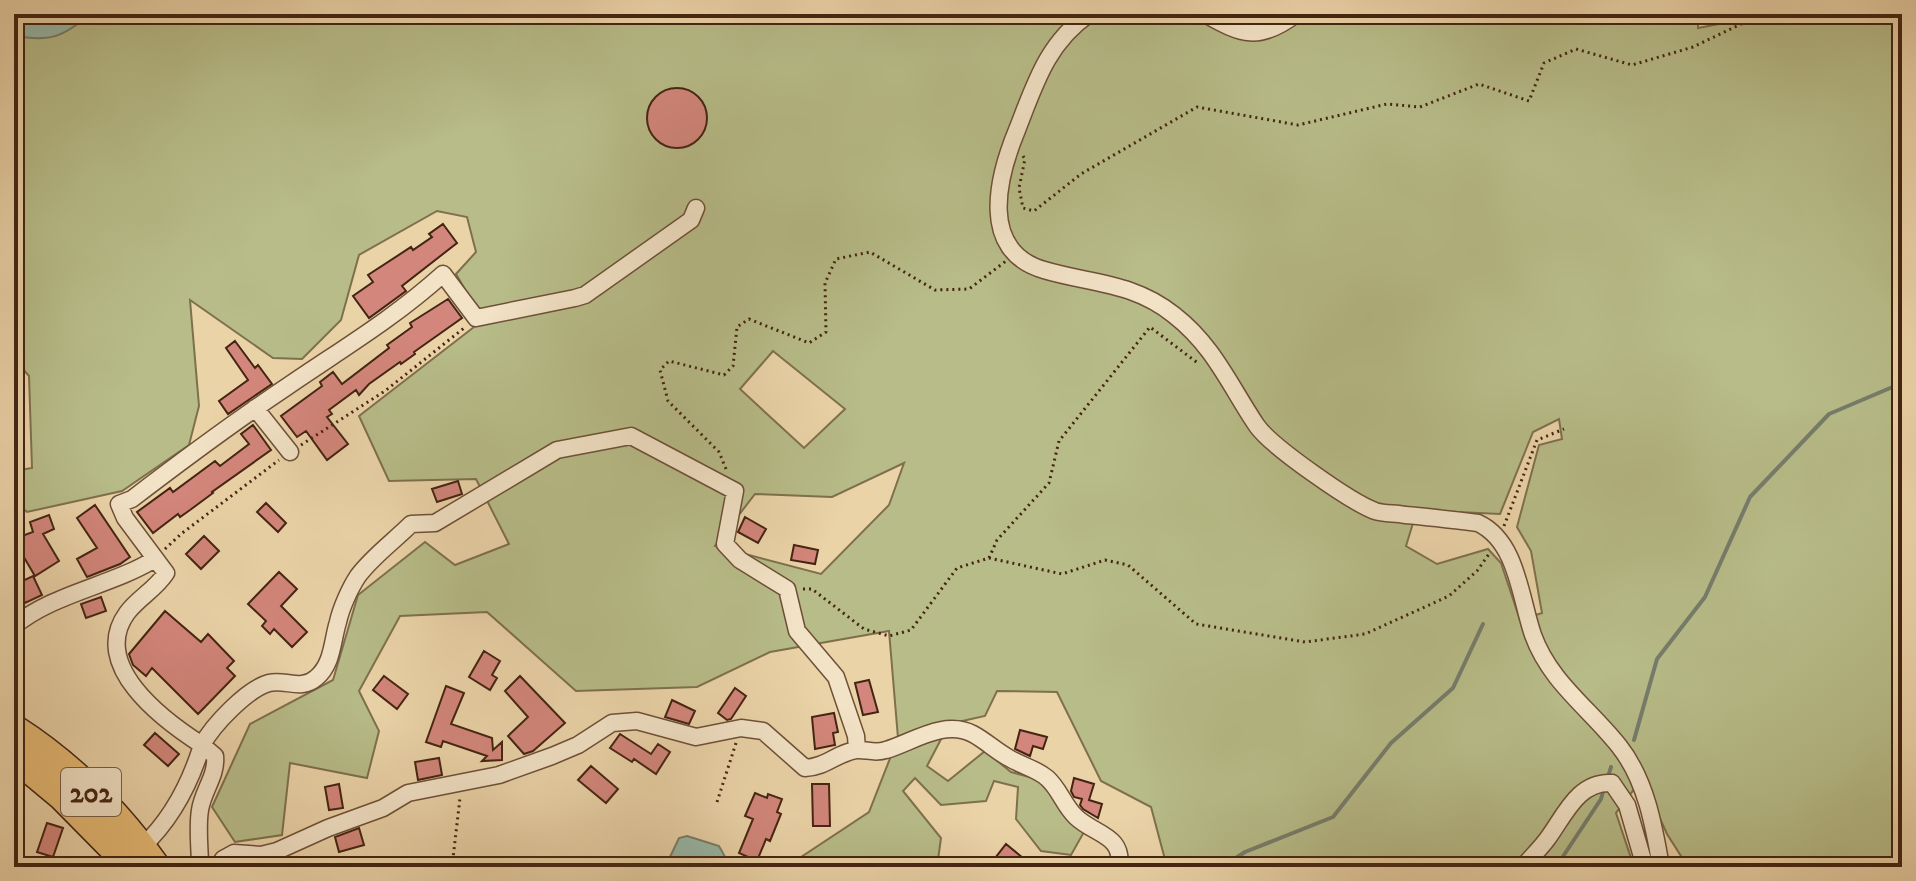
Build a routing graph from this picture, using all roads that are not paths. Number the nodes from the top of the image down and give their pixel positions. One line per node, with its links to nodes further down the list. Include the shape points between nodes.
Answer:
1 (1089, 14): 19 (street, via 1071,27 1044,62 1013,139 996,202 1004,237 1016,254 1041,269 1112,283 1148,297 1174,315 1222,367 1268,439 1358,502 1376,511 1478,523 1492,530 1514,570 1546,664 1635,771 1654,825)
2 (1205, 14): 3 (street, via 1234,31 1260,33)
3 (1296, 14)
4 (696, 208): 5 (street, via 691,220 585,295 476,318 443,274 366,337)
5 (255, 408): 6 (street); 7 (street, via 119,504)
6 (290, 452)
7 (155, 559): 8 (street); 10 (street, via 166,573 127,612 117,631 116,649 135,688 172,726)
8 (14, 626)
9 (14, 729): 13 (highway, 202, via 119,820)
10 (202, 745): 11 (street, via 211,729 256,688 315,680 328,665 338,618 358,576 411,524 435,523 557,450 631,436 735,491 725,544 740,560 787,589 797,631 836,677); 13 (street, via 191,778); 14 (street, via 215,756 217,769 199,813)
11 (857, 750): 15 (street, via 805,768 763,731 741,728 696,737 637,721 612,723 552,756 499,775 408,793 277,851 234,853); 16 (street, via 884,751 932,732 972,733 1050,780 1086,827 1115,841)
12 (14, 756): 13 (highway, 202)
13 (143, 860)
14 (200, 867)
15 (219, 867)
16 (1119, 867)
17 (1523, 867): 18 (street, via 1575,797 1607,782 1627,805)
18 (1645, 867)
19 (1661, 867)

